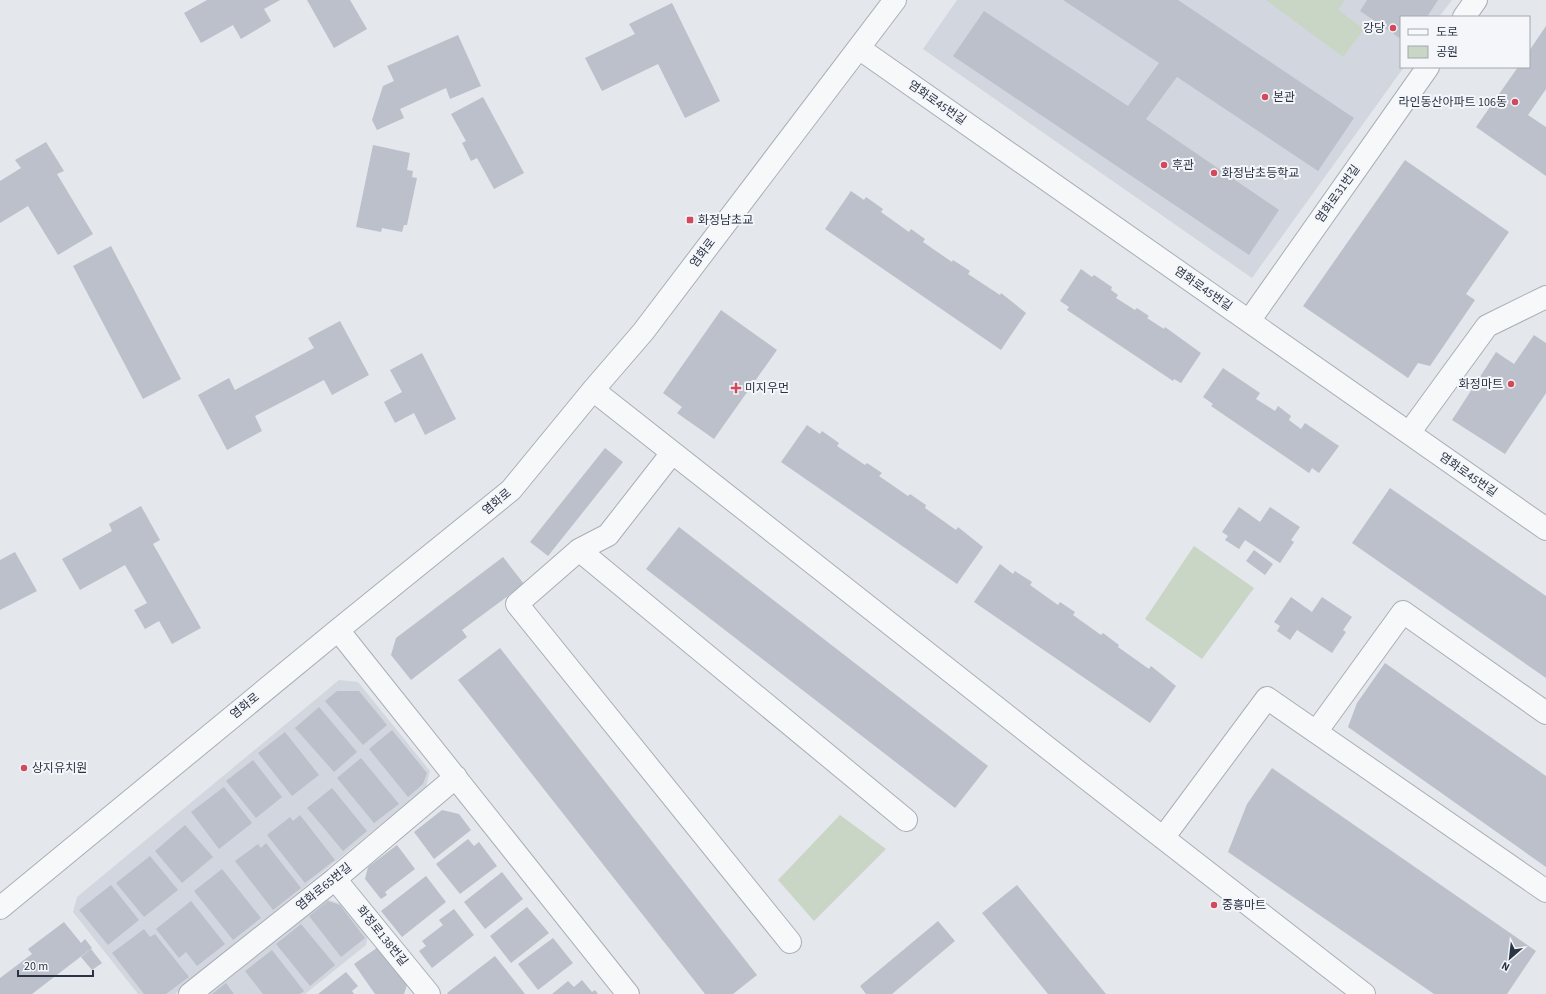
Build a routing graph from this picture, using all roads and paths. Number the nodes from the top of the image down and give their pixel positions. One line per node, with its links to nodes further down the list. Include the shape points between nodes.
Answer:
1 (895, 0): 4 (street, 염화로)
2 (1476, 0): 3 (street)
3 (1465, 16)
4 (860, 49): 7 (street, 염화로45번길); 8 (street, 염화로, via 643,332)
5 (1427, 68): 7 (street, 염화로31번길)
6 (1546, 297): 9 (street, via 1487,326)
7 (1249, 321): 9 (street, 염화로45번길)
8 (593, 390): 10 (street); 13 (street, 염화로, via 511,490)
9 (1408, 433): 11 (street, 염화로45번길)
10 (672, 453): 12 (street, via 608,535); 18 (street)
11 (1546, 529)
12 (579, 550): 17 (street); 22 (street, via 517,604)
13 (338, 630): 16 (street); 21 (street, 염화로)
14 (1546, 713): 15 (street, via 1403,612)
15 (1316, 732): 18 (street, via 1267,698); 20 (street)
16 (456, 776): 19 (street, 염화로65번길); 25 (street)
17 (906, 820)
18 (1163, 838): 26 (street)
19 (335, 879): 23 (street, 염화로65번길); 24 (street, 화정로138번길)
20 (1546, 891)
21 (0, 908)
22 (790, 942)
23 (190, 994)
24 (428, 994)
25 (628, 994)
26 (1364, 994)

